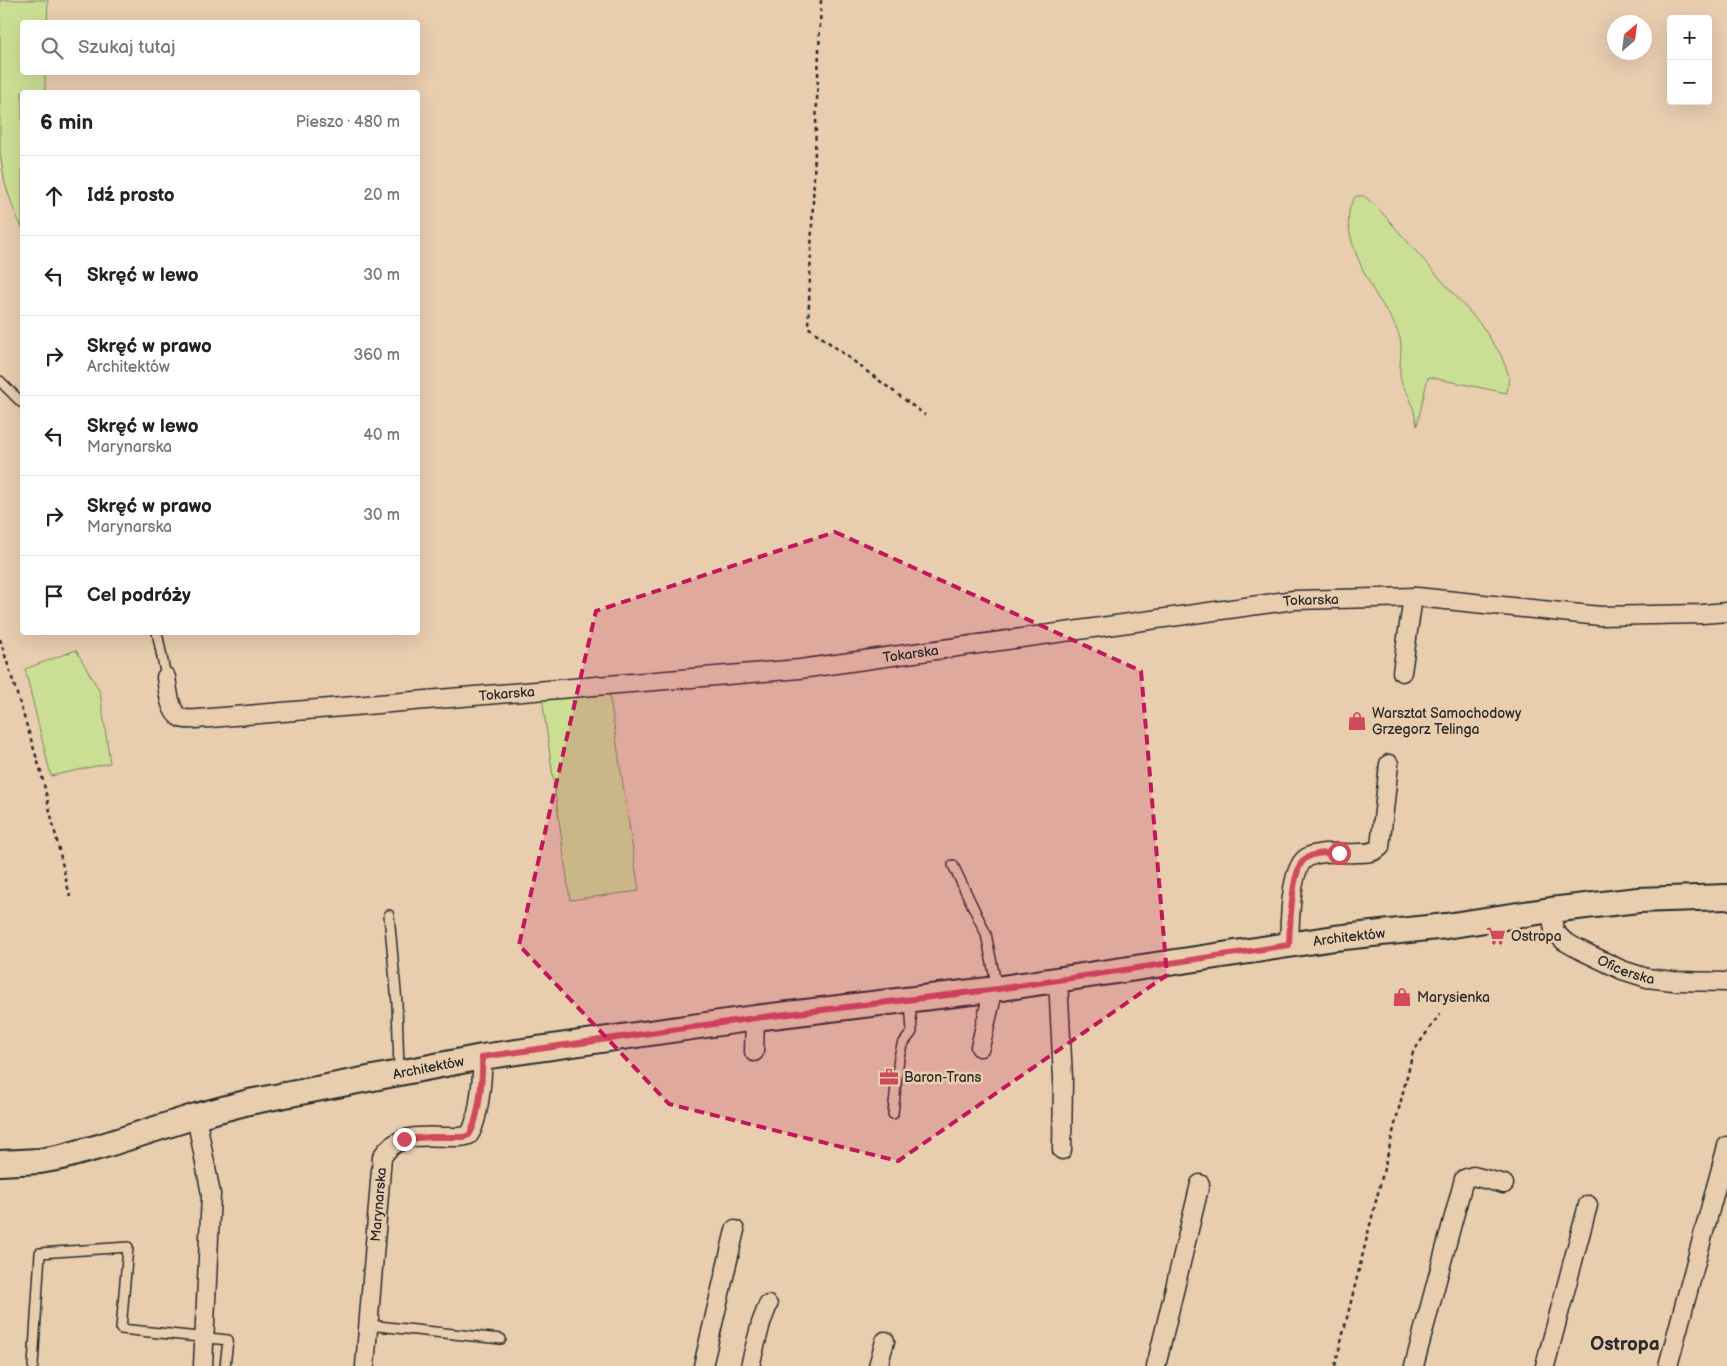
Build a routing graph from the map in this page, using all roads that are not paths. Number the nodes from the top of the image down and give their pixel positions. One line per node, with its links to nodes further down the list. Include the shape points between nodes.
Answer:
1 (0, 381): 2 (lane)
2 (20, 401)
3 (1413, 597): 4 (street, Tokarska, via 1600,616); 6 (street); 7 (street, Tokarska, via 1294,600 767,672 210,718 182,718 175,713)
4 (1727, 612)
5 (158, 635): 7 (lane, Tokarska)
6 (1402, 672)
7 (166, 677)
8 (1390, 764): 13 (street, via 1380,847 1371,852 1317,854 1302,861 1294,885)
9 (953, 865): 16 (lane, via 986,934)
10 (1727, 897): 11 (street, Architektów, via 1638,900)
11 (1551, 910): 13 (street, Architektów); 15 (street, Oficerska, via 1554,931 1564,941 1622,970 1647,978 1673,981)
12 (389, 915): 22 (lane)
13 (1289, 945): 14 (street, Architektów)
14 (1058, 979): 16 (street, Architektów); 26 (street)
15 (1727, 982)
16 (993, 989): 17 (street, Architektów); 19 (street)
17 (910, 1000): 18 (street, Architektów); 23 (lane, via 912,1032 902,1045 899,1057)
18 (755, 1018): 20 (street); 21 (street, Architektów)
19 (980, 1047)
20 (754, 1052)
21 (482, 1057): 22 (street, Architektów); 33 (street, Marynarska, via 479,1102 469,1135 404,1139 394,1142 382,1156)
22 (399, 1073): 24 (street, Architektów, via 249,1102)
23 (893, 1114)
24 (196, 1116): 27 (street, Architektów, via 62,1158 40,1162); 34 (street, via 211,1194)
25 (1727, 1146): 47 (street)
26 (1062, 1150)
27 (0, 1162)
28 (1200, 1184): 44 (street)
29 (1504, 1184): 45 (street, via 1473,1176 1464,1179)
30 (1588, 1205): 46 (street)
31 (736, 1230): 41 (street)
32 (768, 1306): 42 (street)
33 (368, 1325): 35 (lane); 40 (street, Marynarska)
34 (205, 1338): 37 (lane, via 121,1329 128,1247 40,1253); 38 (street); 39 (lane, via 228,1340)
35 (501, 1339)
36 (885, 1341): 43 (street)
37 (33, 1366)
38 (203, 1366)
39 (226, 1366)
40 (365, 1366)
41 (703, 1366)
42 (750, 1366)
43 (878, 1366)
44 (1156, 1366)
45 (1414, 1366)
46 (1545, 1366)
47 (1668, 1366)

